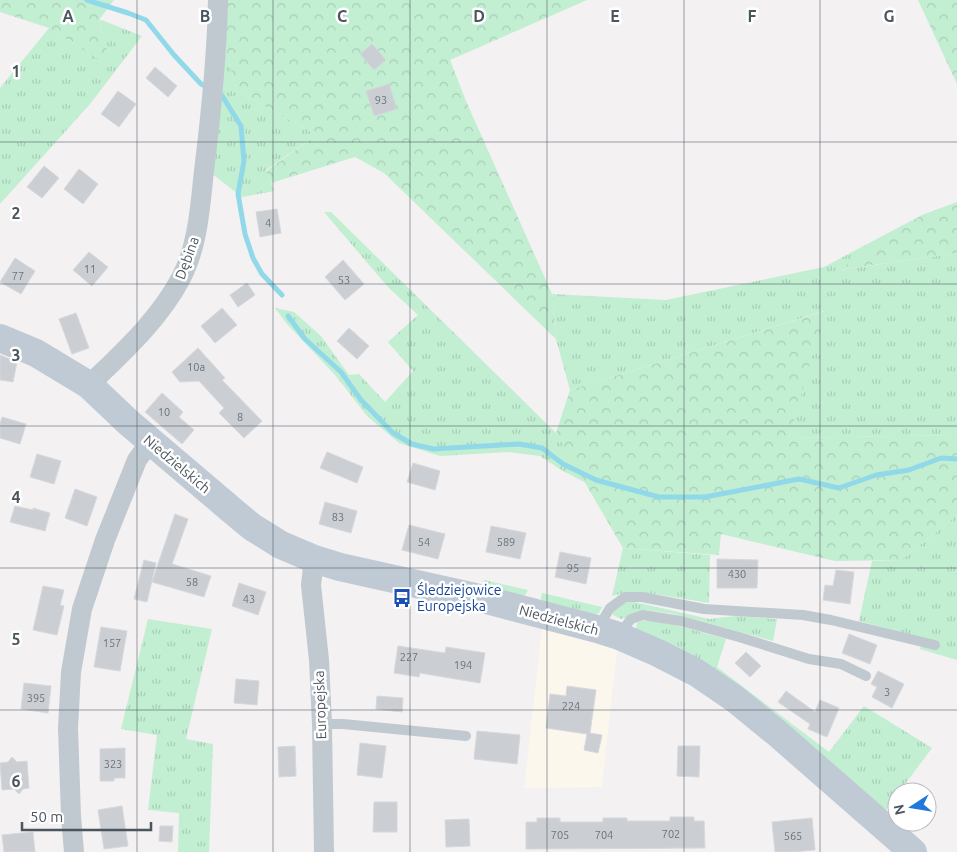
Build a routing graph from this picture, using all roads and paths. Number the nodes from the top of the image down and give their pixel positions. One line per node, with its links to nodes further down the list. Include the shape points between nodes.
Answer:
1 (218, 0): 3 (street, Dębina, via 213,90 194,242 174,291 122,354)
2 (0, 338): 3 (street, Niedzielskich, via 36,352)
3 (89, 384): 4 (street, Niedzielskich)
4 (150, 442): 5 (street, Niedzielskich, via 252,527 281,545); 11 (street, via 138,460 105,540 82,610 72,672 68,728)
5 (314, 559): 6 (street, Niedzielskich); 9 (street, Europejska, via 311,585)
6 (608, 633): 7 (lane, via 610,608 626,597 642,597 704,609 803,615); 8 (lane, via 644,615 681,621 809,659 840,664); 13 (street, Niedzielskich, via 697,673 735,699)
7 (935, 645)
8 (866, 676)
9 (322, 724): 10 (lane); 12 (street, Europejska)
10 (466, 736)
11 (74, 852)
12 (324, 852)
13 (913, 852)

